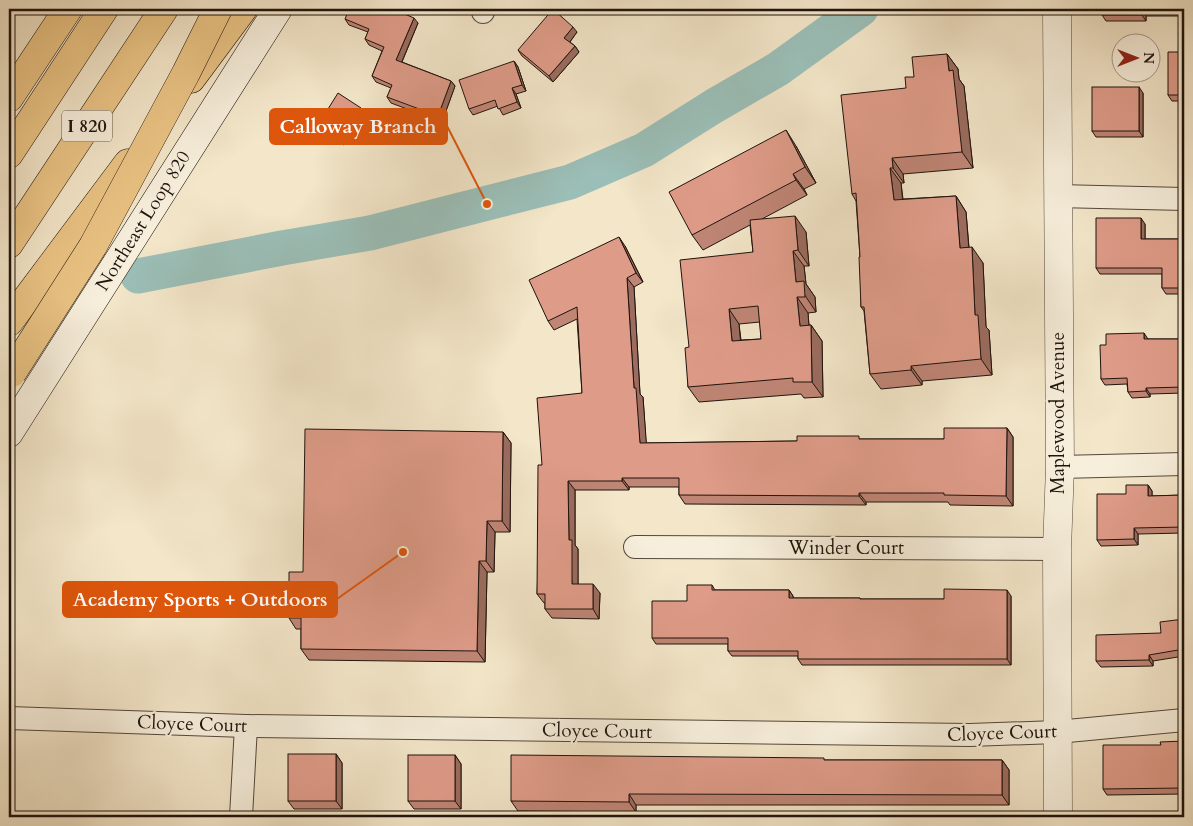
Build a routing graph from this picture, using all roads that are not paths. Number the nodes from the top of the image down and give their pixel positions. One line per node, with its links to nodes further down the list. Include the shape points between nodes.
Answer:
1 (68, 9): 8 (highway)
2 (104, 9): 9 (highway)
3 (164, 9): 12 (highway, I 820)
4 (218, 9): 14 (highway, bridge, via 93,246)
5 (243, 9): 13 (highway)
6 (278, 9): 15 (street, Northeast Loop 820)
7 (1057, 9): 10 (street, Maplewood Avenue)
8 (9, 98)
9 (9, 154)
10 (1057, 196): 11 (street); 17 (street, Maplewood Avenue)
11 (1184, 199)
12 (9, 244)
13 (9, 322)
14 (10, 376)
15 (9, 433)
16 (1184, 464): 17 (street)
17 (1060, 468): 19 (street, Maplewood Avenue)
18 (635, 547): 19 (street, Winder Court)
19 (1057, 549): 23 (street, Maplewood Avenue)
20 (9, 718): 22 (street, Cloyce Court)
21 (1184, 720): 23 (street, Cloyce Court)
22 (246, 726): 23 (street, Cloyce Court, via 970,735); 24 (street)
23 (1057, 732): 25 (street, Maplewood Avenue)
24 (241, 817)
25 (1058, 817)

